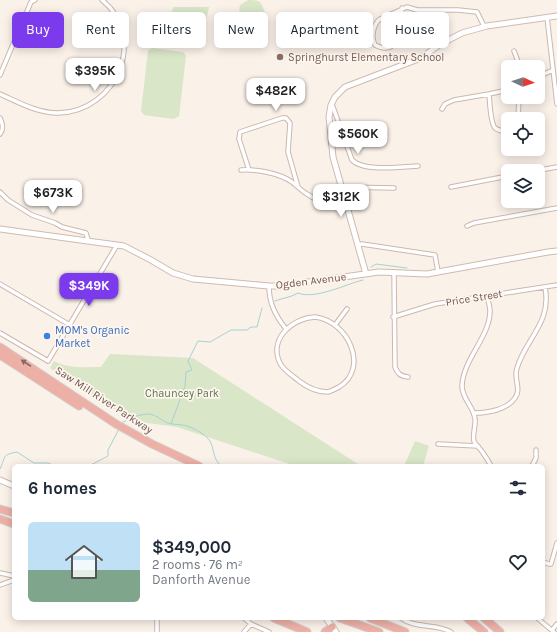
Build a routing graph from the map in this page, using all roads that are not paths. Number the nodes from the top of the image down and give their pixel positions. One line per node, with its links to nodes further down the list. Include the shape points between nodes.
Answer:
1 (35, 0): 11 (street, via 31,2)
2 (102, 0): 13 (street, via 117,17 123,47 118,76 104,94 78,110 57,113 30,108)
3 (402, 8): 3 (street, via 377,21 373,33 375,45 386,48 395,43); 6 (street, via 477,12)
4 (557, 16): 5 (street)
5 (548, 17): 6 (street); 9 (street)
6 (482, 27): 16 (street, via 453,37 410,63 345,86)
7 (514, 51): 8 (street)
8 (517, 60)
9 (553, 70): 10 (street); 15 (street)
10 (545, 74)
11 (0, 75)
12 (501, 91): 14 (street)
13 (0, 94)
14 (489, 94): 17 (street, via 454,100 445,104); 19 (street, via 492,122)
15 (557, 104)
16 (331, 105): 21 (street, via 352,160 356,164 383,167); 28 (street, via 329,117 333,157)
17 (442, 109)
18 (0, 118): 20 (street, via 3,130)
19 (501, 131)
20 (0, 134)
21 (418, 166)
22 (557, 167): 23 (street)
23 (545, 169)
24 (241, 170): 25 (street)
25 (249, 170): 27 (street, via 279,176); 27 (street, via 239,139 240,132 286,118 290,123 288,152)
26 (501, 177): 29 (street)
27 (298, 187): 32 (street, via 325,203 339,206)
28 (340, 187): 30 (street); 32 (street)
29 (451, 187)
30 (394, 188)
31 (0, 192): 36 (street, via 32,215 86,233)
32 (345, 204): 38 (street)
33 (557, 208): 34 (street)
34 (467, 226)
35 (0, 229): 36 (street, Ogden Avenue)
36 (88, 240): 37 (street, Ogden Avenue)
37 (117, 245): 45 (street, Ogden Avenue, via 124,246 181,276); 50 (street)
38 (358, 245): 40 (street, via 435,255); 42 (street)
39 (557, 251): 40 (street, Ogden Avenue)
40 (438, 272): 41 (street, Ogden Avenue)
41 (394, 273): 42 (street, Ogden Avenue); 49 (street)
42 (366, 274): 45 (street, Ogden Avenue)
43 (0, 284): 50 (street)
44 (557, 285): 46 (street, Price Street)
45 (269, 286): 52 (street, via 274,312)
46 (545, 287): 47 (street, Price Street); 57 (street, via 545,311 541,324 516,369 518,393 515,399 497,410)
47 (487, 296): 49 (street, Price Street, via 435,304); 57 (street, via 489,318 470,358 462,386 463,394)
48 (347, 309): 51 (street)
49 (393, 317): 56 (street, via 395,367 397,374)
50 (70, 325): 53 (street, via 48,360)
51 (335, 325): 52 (street, via 324,319 308,318 298,320); 52 (street, via 350,342 353,352 352,372 347,381 328,392 310,388 281,365 278,346)
52 (286, 329)
53 (0, 333)
54 (0, 347): 58 (highway, Saw Mill River Parkway, one-way to 54)
55 (0, 355): 58 (highway, Saw Mill River Parkway)
56 (408, 377)
57 (474, 413): 61 (street, via 473,439)
58 (115, 426): 59 (highway, Saw Mill River Parkway)
59 (128, 433): 63 (highway, Saw Mill River Parkway); 64 (highway, Saw Mill River Parkway)
60 (438, 444): 61 (street)
61 (478, 446): 65 (street)
62 (536, 450): 66 (street)
63 (184, 464)
64 (195, 464)
65 (490, 464)
66 (533, 464)
67 (0, 480): 68 (street)
68 (12, 485)
69 (0, 509): 70 (highway)
70 (12, 512)
71 (0, 520): 72 (highway)
72 (12, 523)
73 (557, 543): 74 (street, via 551,564)
74 (545, 563)
75 (0, 573): 76 (street)
76 (12, 576)
77 (12, 581): 78 (street)
78 (0, 585)
79 (157, 620): 93 (street)
80 (246, 620): 89 (street)
81 (279, 620): 96 (highway)
82 (327, 620): 91 (street)
83 (346, 620): 98 (highway)
84 (375, 620): 99 (highway)
85 (405, 620): 100 (street, via 412,624)
86 (469, 620): 101 (highway)
87 (488, 620): 101 (highway, via 480,623 479,627); 102 (highway); 103 (highway)
88 (539, 620): 92 (street)
89 (251, 624): 94 (street); 95 (street)
90 (557, 624): 92 (street)
91 (334, 630): 97 (highway)
92 (553, 631)
93 (157, 632)
94 (244, 632)
95 (269, 632)
96 (307, 632)
97 (325, 632)
98 (379, 632)
99 (405, 632)
100 (451, 632)
101 (484, 632)
102 (500, 632)
103 (507, 632)

